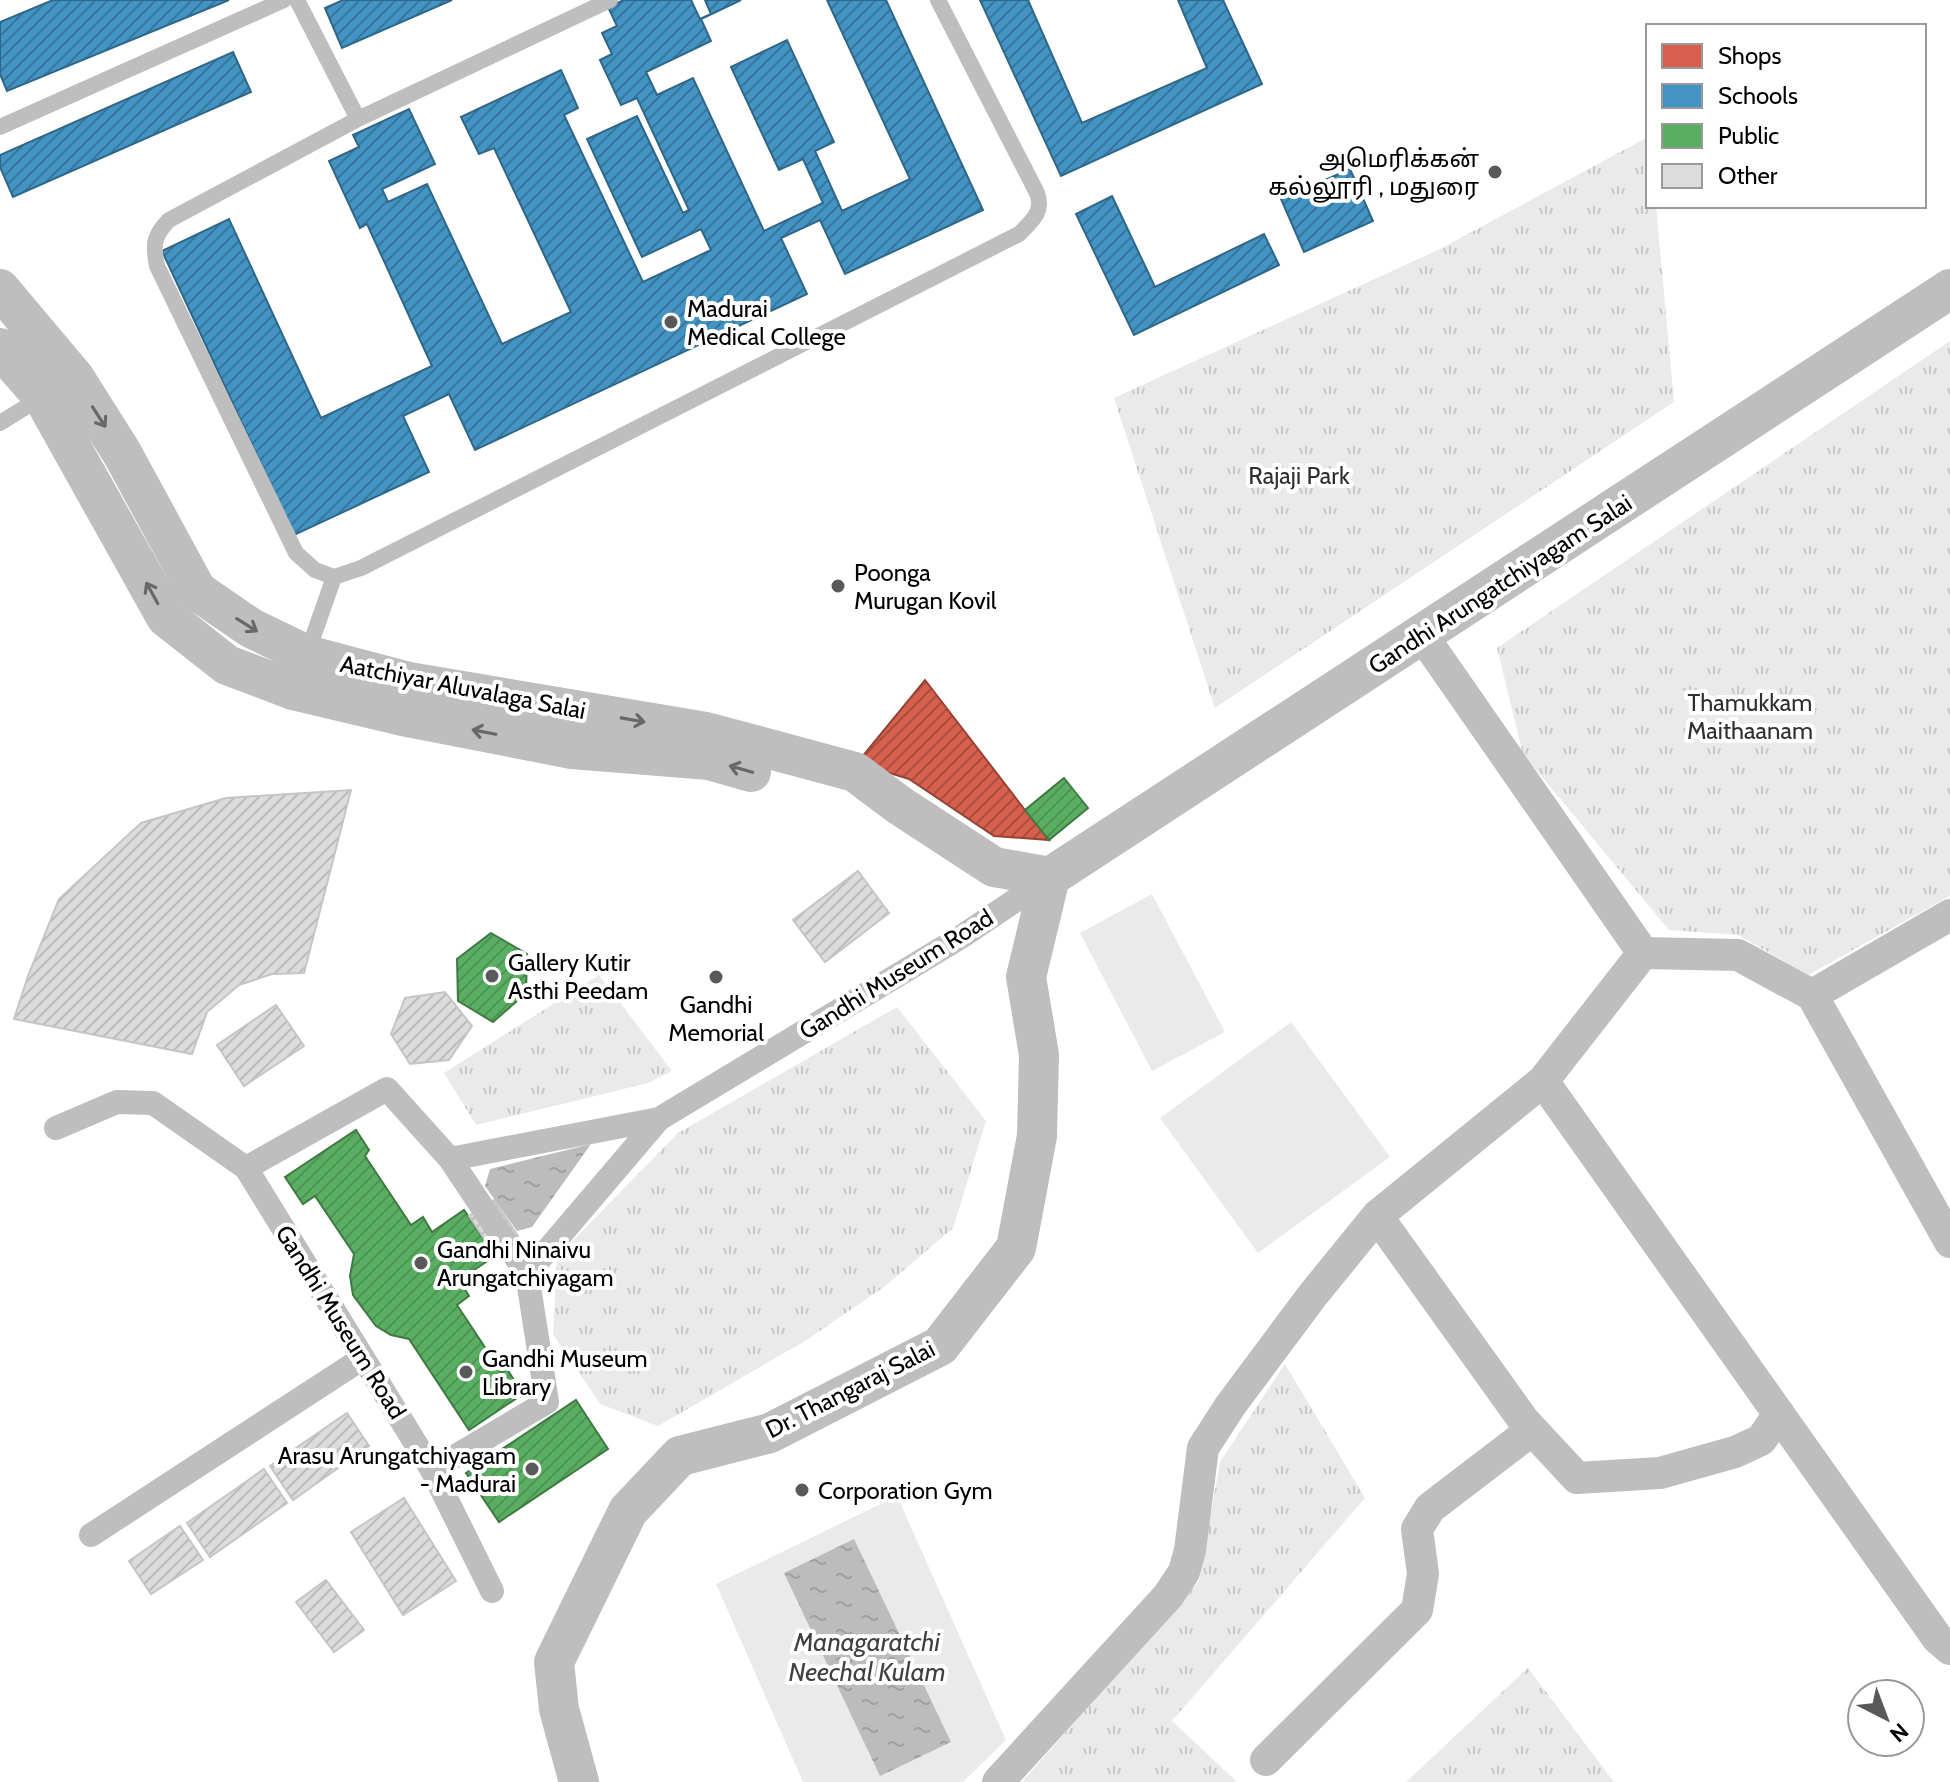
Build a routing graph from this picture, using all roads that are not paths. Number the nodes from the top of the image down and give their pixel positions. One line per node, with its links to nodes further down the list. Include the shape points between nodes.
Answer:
1 (297, 0): 5 (lane)
2 (610, 0): 5 (lane)
3 (938, 0): 12 (lane, via 1041,204 1019,234 361,568)
4 (272, 2): 6 (lane)
5 (358, 119): 12 (lane, via 169,220 153,245 157,266 296,553 315,570)
6 (0, 127)
7 (0, 289): 10 (street, Aatchiyar Aluvalaga Salai, via 55,352)
8 (1950, 289): 13 (street, Gandhi Arungatchiyagam Salai)
9 (0, 348): 10 (street, Aatchiyar Aluvalaga Salai)
10 (59, 387): 11 (lane); 14 (street, Aatchiyar Aluvalaga Salai, via 166,617 227,665)
11 (0, 423)
12 (334, 577): 14 (lane)
13 (1422, 635): 15 (street, Gandhi Arungatchiyagam Salai); 17 (street)
14 (300, 673): 15 (street, Aatchiyar Aluvalaga Salai, via 403,716 572,749 709,760 831,795 899,805 994,867)
15 (1050, 877): 20 (street, Gandhi Museum Road, via 961,937); 35 (street, Dr. Thangaraj Salai, via 1026,977 1039,1055 1037,1136 1016,1248 940,1346 770,1433 680,1456 628,1511 554,1662 559,1709)
16 (1950, 915): 18 (street)
17 (1643, 953): 18 (street, via 1738,955); 19 (street)
18 (1812, 995): 25 (street)
19 (1543, 1081): 24 (street); 28 (street)
20 (659, 1119): 22 (street, Gandhi Museum Road); 26 (street, Gandhi Museum Road)
21 (56, 1128): 23 (street, via 117,1102 153,1103)
22 (450, 1159): 23 (street, via 387,1089); 26 (street)
23 (246, 1168): 27 (street, Gandhi Museum Road)
24 (1377, 1216): 29 (street); 36 (street, via 1203,1448 1190,1550 1184,1572 1168,1596)
25 (1950, 1242)
26 (527, 1274): 30 (street, via 547,1402)
27 (363, 1358): 30 (street, Gandhi Museum Road); 31 (street)
28 (1779, 1414): 29 (street, via 1761,1440 1735,1452 1660,1473 1591,1478 1577,1478); 33 (street)
29 (1532, 1430): 34 (street, via 1430,1508 1417,1529 1423,1574 1417,1610)
30 (432, 1470): 32 (street, Gandhi Museum Road)
31 (91, 1535)
32 (492, 1591)
33 (1950, 1649)
34 (1266, 1760)
35 (579, 1782)
36 (998, 1782)

